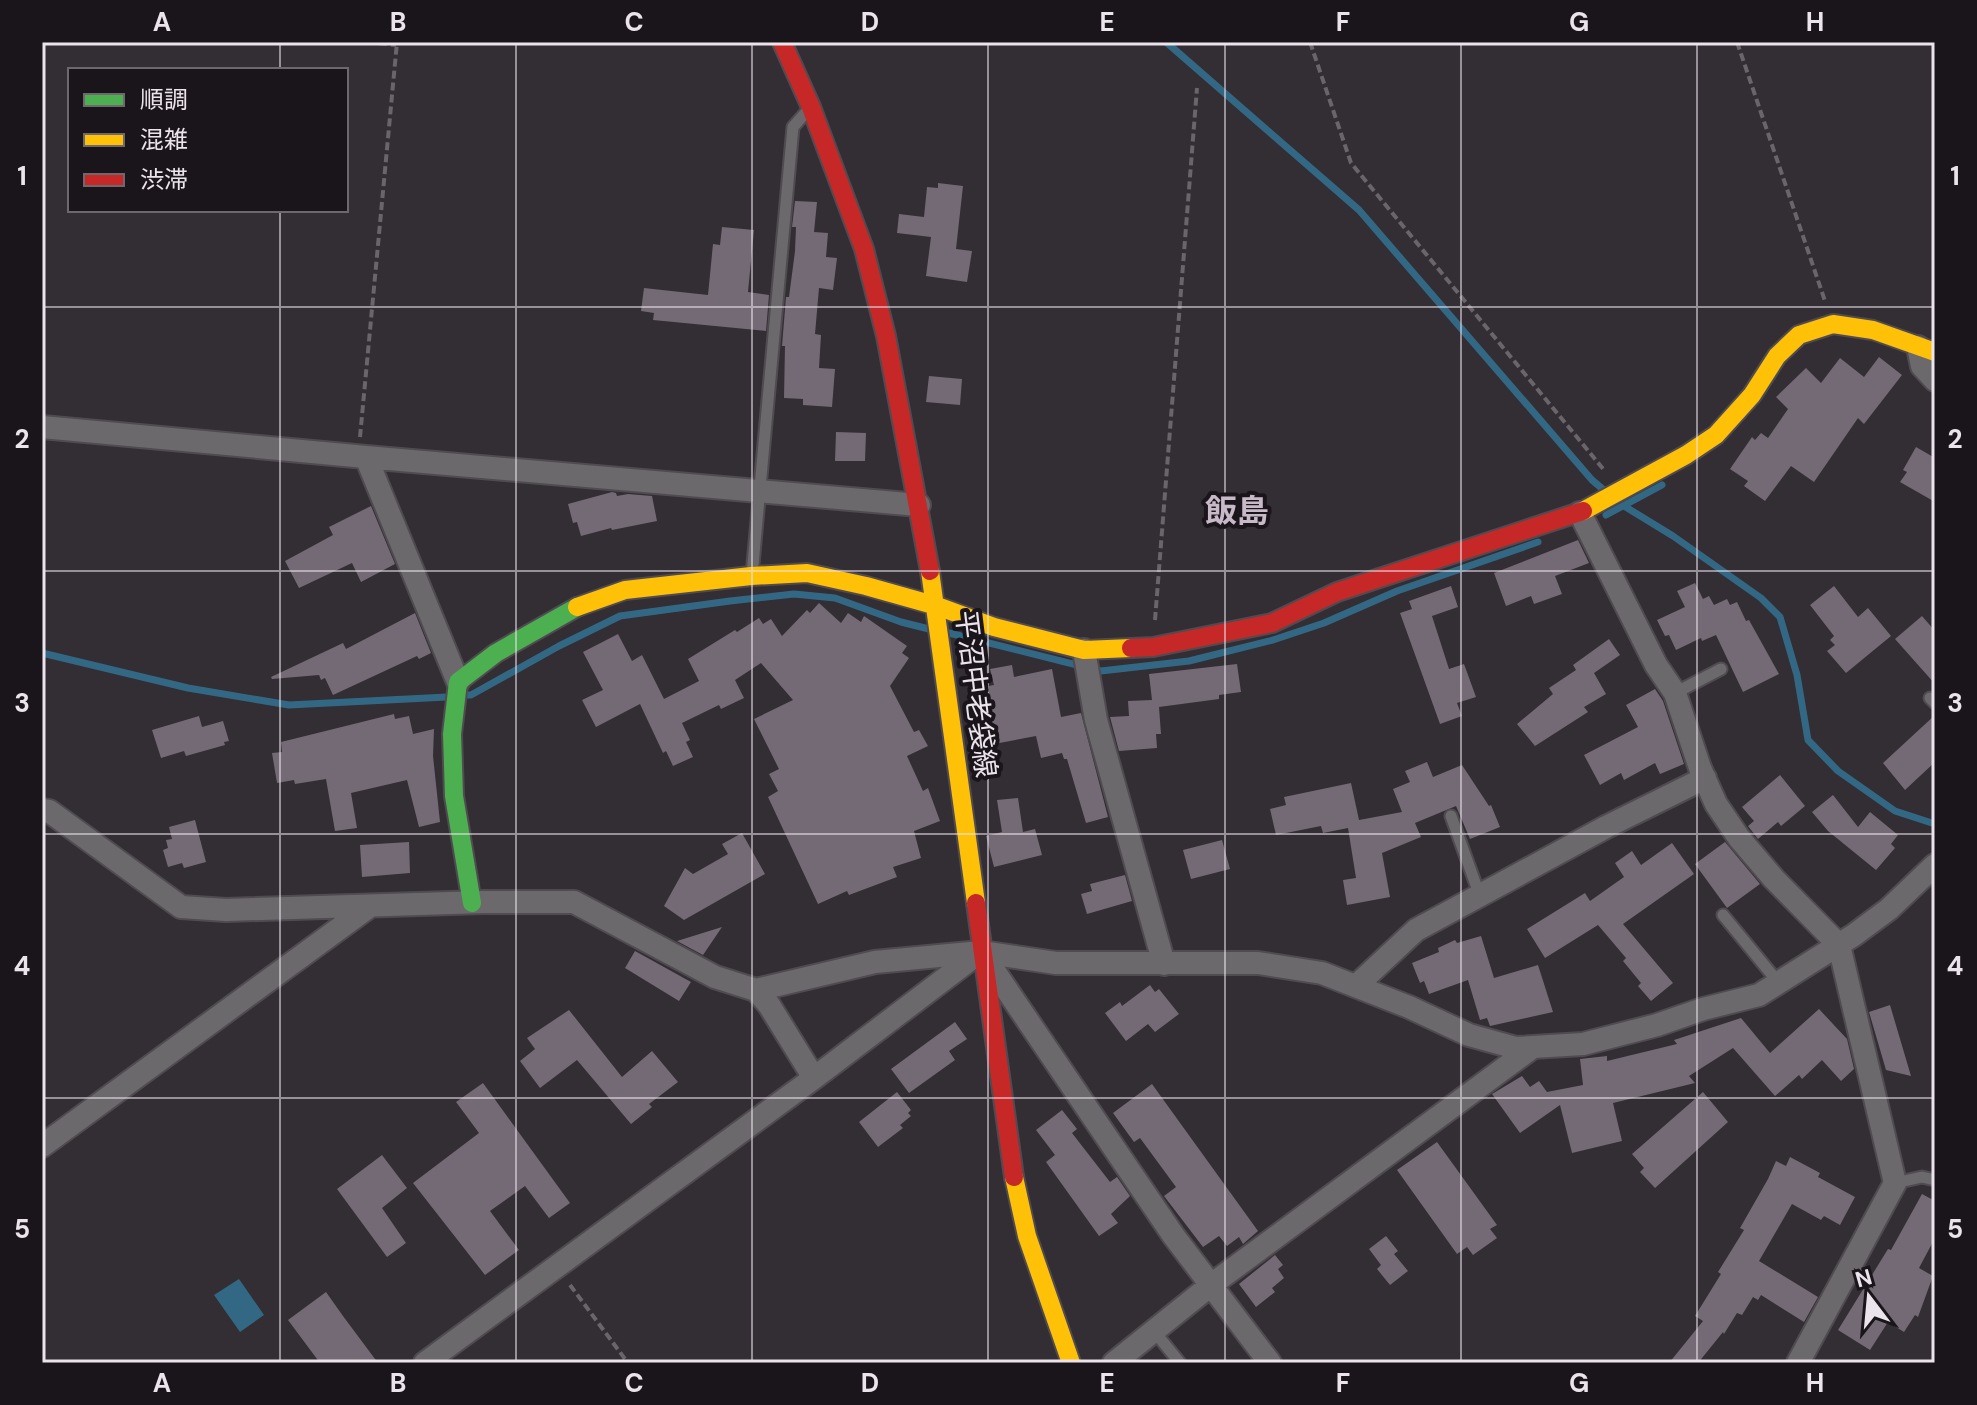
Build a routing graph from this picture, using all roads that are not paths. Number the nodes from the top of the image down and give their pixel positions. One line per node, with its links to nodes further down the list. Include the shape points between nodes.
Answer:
1 (782, 42): 2 (street, 平沼中老袋線)
2 (811, 107): 7 (lane, via 793,127); 8 (street, 平沼中老袋線, via 864,249)
3 (1927, 350): 4 (street, via 1922,366); 9 (street, via 1873,330 1833,324 1799,335 1716,435)
4 (1935, 380)
5 (42, 427): 6 (street)
6 (362, 456): 7 (street); 14 (street)
7 (758, 490): 8 (street); 10 (lane)
8 (919, 505): 11 (street, 平沼中老袋線)
9 (1580, 513): 12 (street, via 1337,592 1272,623 1153,647); 15 (street)
10 (751, 576): 11 (street, via 807,573); 14 (street, via 625,590 586,602 496,653)
11 (937, 606): 12 (street); 25 (street, 平沼中老袋線)
12 (1084, 650): 26 (street, via 1096,720)
13 (1721, 669): 15 (lane)
14 (458, 682): 21 (street, via 452,734 454,796)
15 (1675, 693): 16 (street)
16 (1705, 778): 20 (street); 24 (street, via 1739,838)
17 (42, 810): 22 (street, via 181,907)
18 (1451, 816): 20 (lane)
19 (1935, 865): 24 (street, via 1889,909)
20 (1480, 897): 28 (street, via 1416,930)
21 (472, 903): 22 (street); 29 (street, via 574,902 715,977)
22 (371, 906): 32 (street)
23 (1723, 915): 27 (lane)
24 (1839, 945): 27 (street); 34 (street)
25 (981, 952): 26 (street, via 1056,963); 29 (street, via 875,962); 31 (street); 35 (street); 38 (street, 平沼中老袋線, via 1015,1182 1027,1236)
26 (1164, 964): 28 (street, via 1258,963 1322,973)
27 (1778, 982): 30 (street, via 1759,995 1657,1025 1583,1044)
28 (1356, 986): 30 (street, via 1469,1035 1516,1048)
29 (756, 990): 31 (street)
30 (1533, 1047): 35 (street)
31 (814, 1078): 37 (street)
32 (42, 1146)
33 (1935, 1180): 34 (lane)
34 (1895, 1183): 42 (street)
35 (1211, 1285): 36 (street); 41 (street)
36 (1154, 1331): 39 (street); 40 (lane)
37 (425, 1363)
38 (1071, 1363)
39 (1114, 1363)
40 (1180, 1363)
41 (1270, 1363)
42 (1798, 1363)

